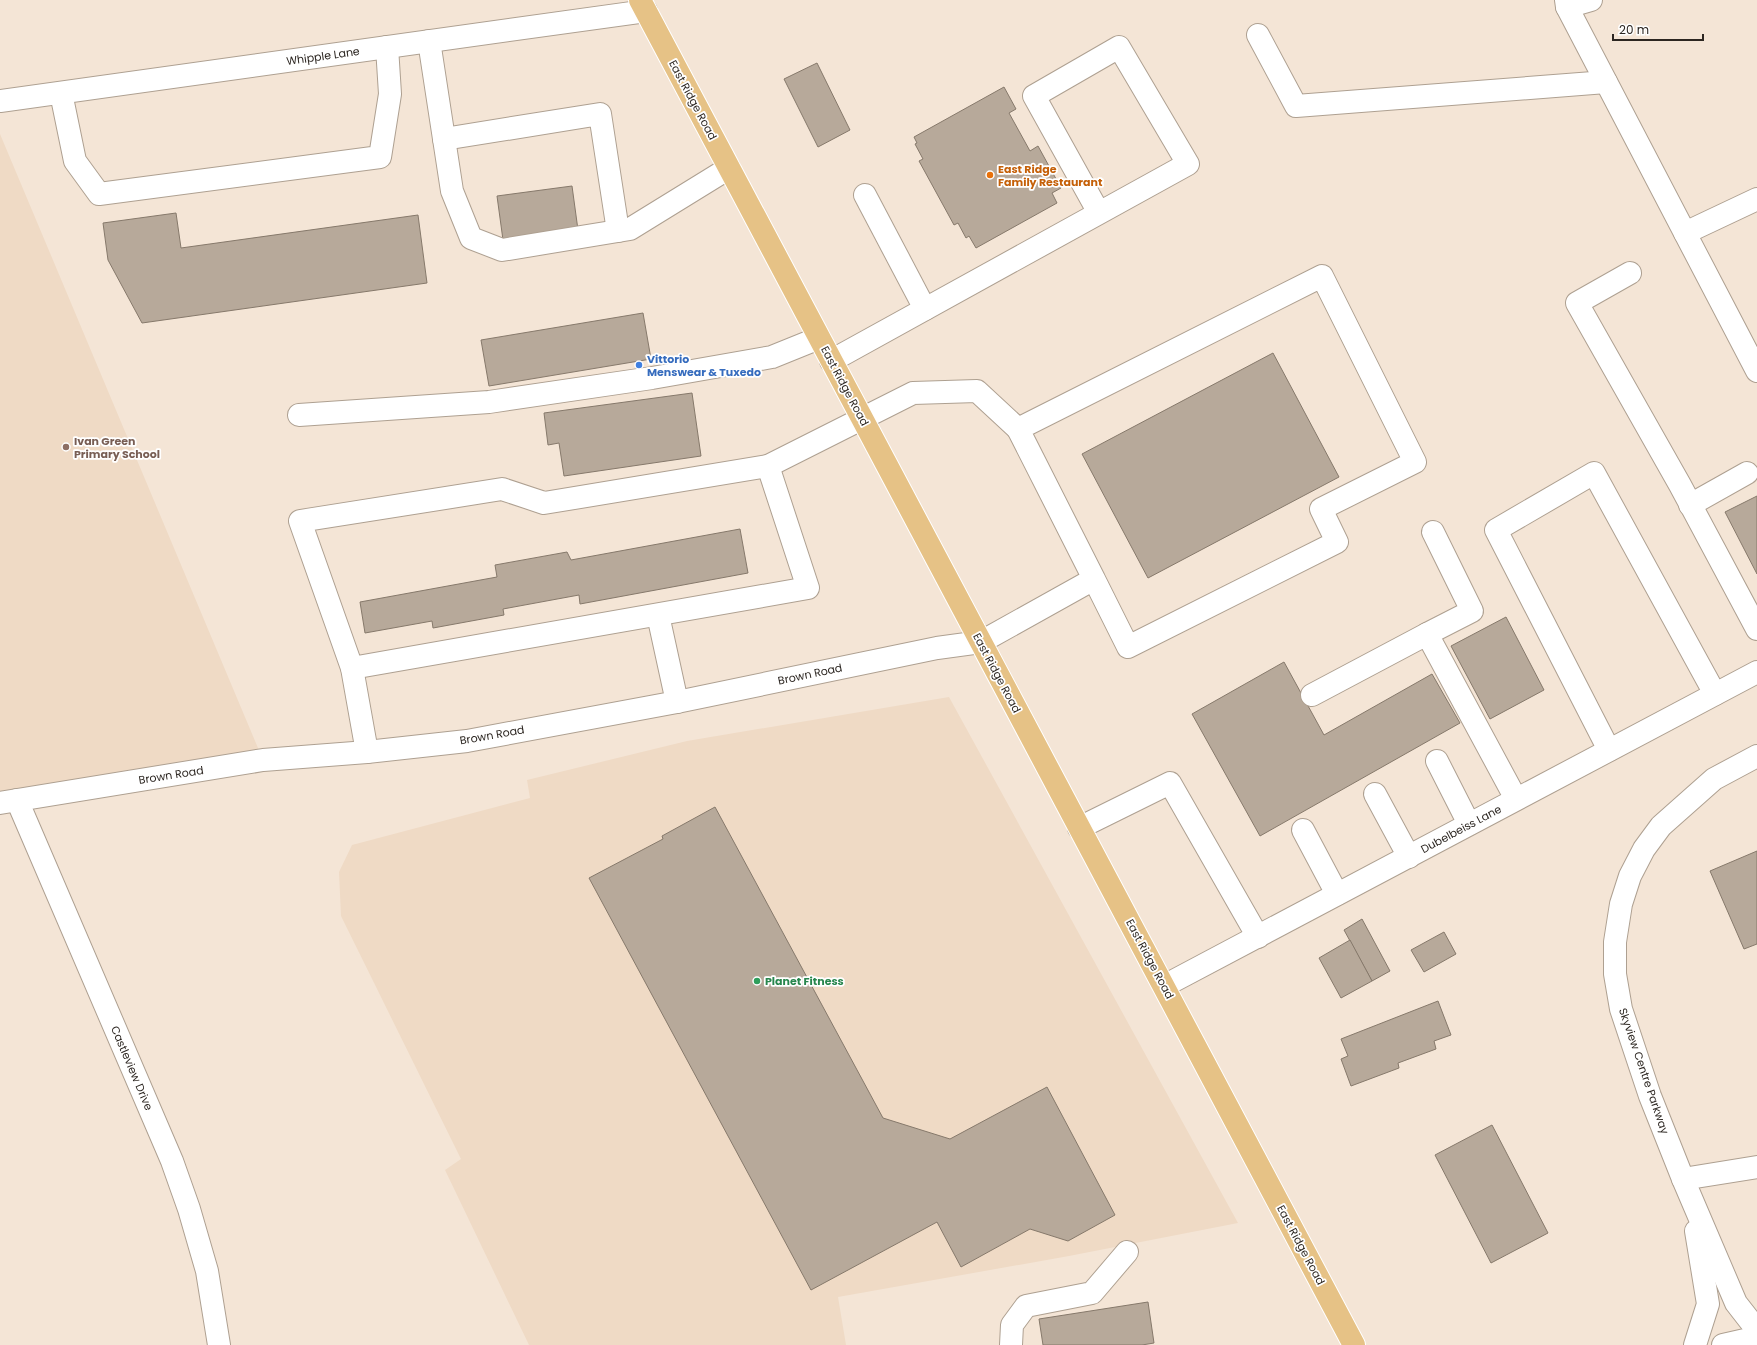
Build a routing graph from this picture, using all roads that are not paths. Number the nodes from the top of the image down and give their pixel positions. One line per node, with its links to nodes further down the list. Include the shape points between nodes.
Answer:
1 (1591, 0): 2 (street)
2 (1567, 4): 7 (street)
3 (643, 6): 5 (street, Whipple Lane); 11 (main road, East Ridge Road)
4 (1258, 35): 7 (street, via 1296,106)
5 (429, 41): 6 (street, Whipple Lane); 10 (street)
6 (386, 47): 8 (street, Whipple Lane); 8 (street, via 390,94 380,156 99,194 75,161)
7 (1606, 82): 16 (street)
8 (61, 93): 9 (street, Whipple Lane)
9 (0, 102)
10 (444, 139): 15 (street, via 452,191 471,238 502,250); 15 (street, via 600,114)
11 (729, 168): 15 (street, via 630,229); 19 (main road, East Ridge Road)
12 (864, 195): 18 (street)
13 (1757, 199): 16 (street)
14 (1099, 213): 14 (street, via 1188,164 1119,47 1034,96); 18 (street)
15 (618, 231)
16 (1685, 232): 21 (street)
17 (1630, 273): 27 (street, via 1577,303)
18 (925, 309): 20 (street)
19 (820, 338): 20 (main road, East Ridge Road); 22 (street, via 772,357 490,402)
20 (831, 361): 23 (main road, East Ridge Road)
21 (1757, 371)
22 (299, 415)
23 (863, 419): 24 (street, via 913,393 976,391); 25 (street); 33 (main road, East Ridge Road)
24 (1018, 428): 29 (street); 29 (street, via 1322,276 1415,462 1321,509 1337,542 1128,647)
25 (768, 466): 30 (street, via 808,588); 34 (street, via 544,503 502,490 300,521)
26 (1747, 473): 27 (street)
27 (1690, 504): 31 (street)
28 (1433, 532): 32 (street, via 1472,611)
29 (1094, 579): 33 (street)
30 (658, 614): 34 (street); 38 (street)
31 (1755, 622)
32 (1427, 634): 37 (street); 44 (street)
33 (981, 642): 38 (street, Brown Road, via 937,648); 47 (main road, East Ridge Road)
34 (352, 668): 40 (street)
35 (1757, 672): 36 (street, Dubelbeiss Lane)
36 (1715, 694): 39 (street, Dubelbeiss Lane); 39 (street, via 1594,473 1496,530)
37 (1312, 695)
38 (677, 702): 40 (street, Brown Road, via 468,740)
39 (1609, 750): 44 (street, Dubelbeiss Lane)
40 (367, 752): 45 (street, Brown Road, via 262,760)
41 (1757, 756): 54 (street, Skyview Centre Parkway, via 1714,779 1661,826 1644,849 1630,876 1621,904 1615,942 1615,974 1621,1008 1650,1096)
42 (1438, 761): 46 (street)
43 (1375, 794): 49 (street)
44 (1516, 800): 46 (street, Dubelbeiss Lane)
45 (8, 802): 57 (street, Castleview Drive, via 172,1161 207,1271)
46 (1469, 824): 49 (street, Dubelbeiss Lane)
47 (1080, 828): 51 (street, via 1170,783); 52 (main road, East Ridge Road)
48 (1303, 830): 50 (street)
49 (1409, 856): 50 (street, Dubelbeiss Lane)
50 (1337, 894): 51 (street, Dubelbeiss Lane)
51 (1258, 937): 52 (street, Dubelbeiss Lane)
52 (1164, 986): 59 (main road, East Ridge Road)
53 (1757, 1167): 54 (street)
54 (1683, 1179): 56 (street, Skyview Centre Parkway, via 1736,1303); 60 (street, via 1693,1213 1708,1304)
55 (1127, 1252): 58 (street, via 1092,1293 1026,1306 1012,1325)
56 (1757, 1330)
57 (219, 1345)
58 (1011, 1345)
59 (1354, 1345)
60 (1695, 1345)
61 (1723, 1345): 62 (street, via 1745,1340)
62 (1756, 1345)

